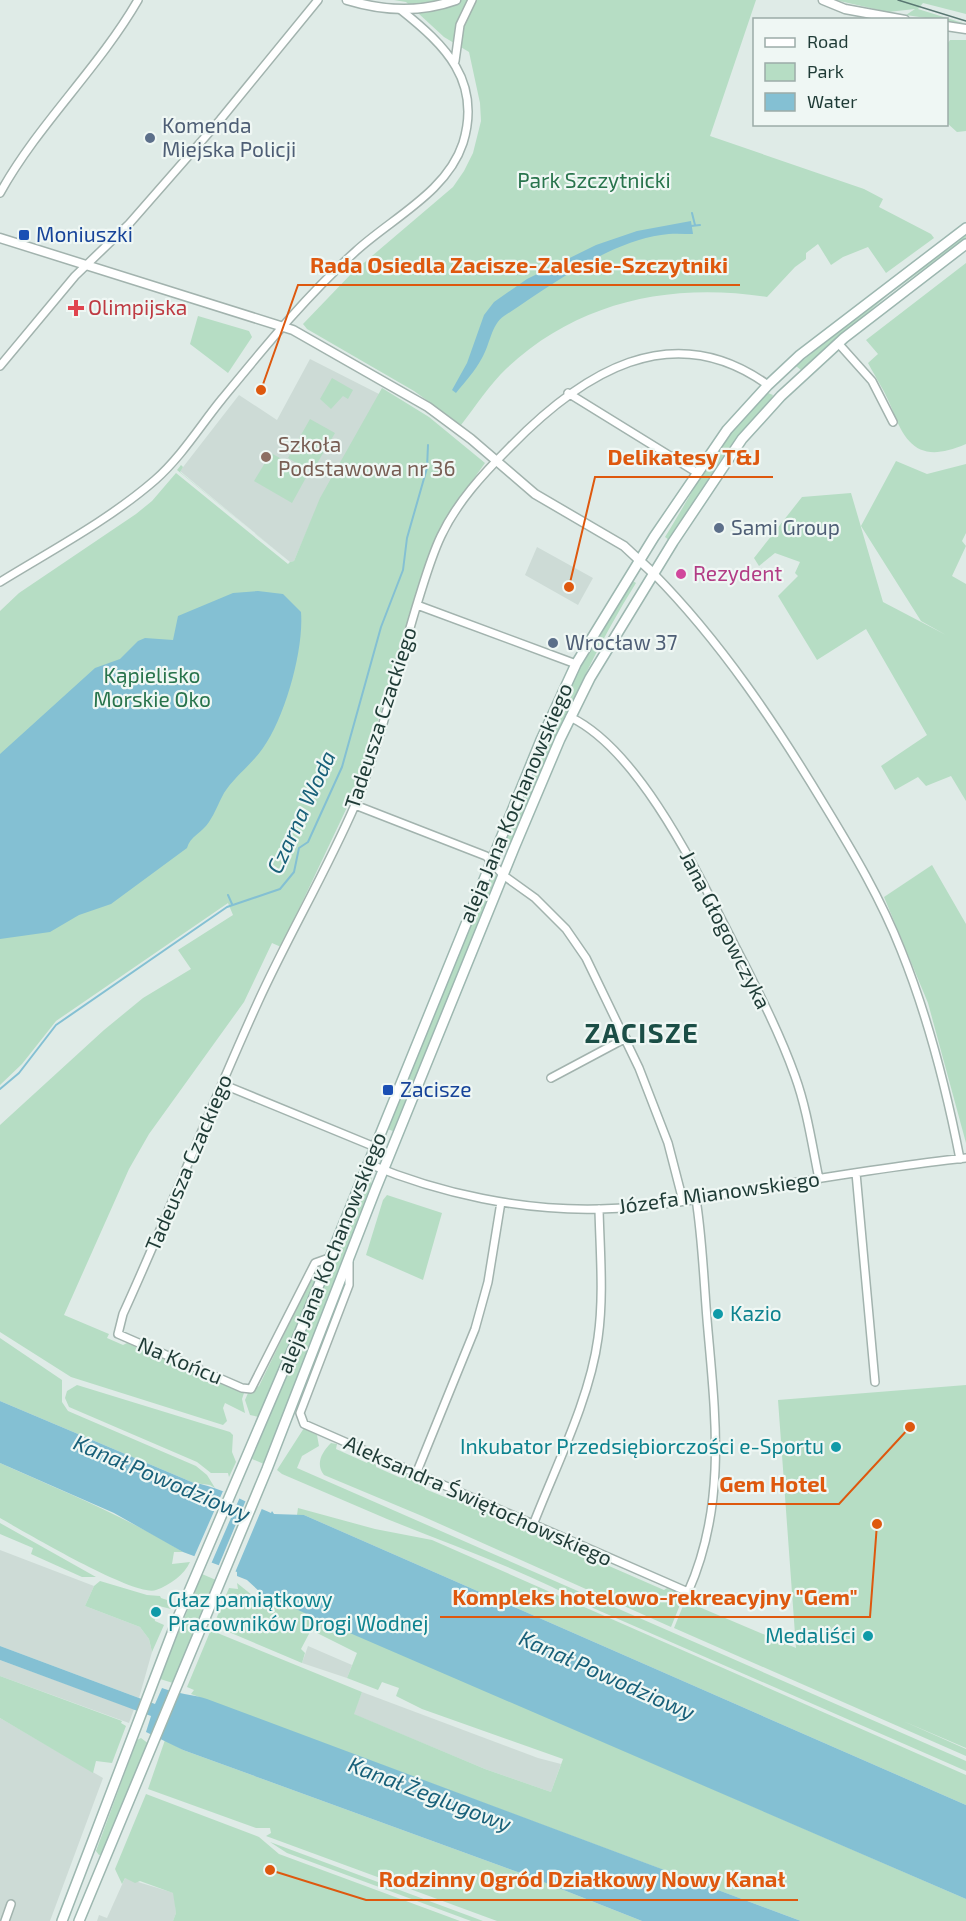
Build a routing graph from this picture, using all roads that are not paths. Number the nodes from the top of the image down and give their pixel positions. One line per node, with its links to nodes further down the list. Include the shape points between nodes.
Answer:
1 (138, 0): 12 (street, via 101,59 21,156)
2 (318, 0): 16 (street, via 220,120 129,224)
3 (347, 0): 7 (street)
4 (456, 0): 7 (street)
5 (472, 0): 11 (street, via 460,26)
6 (823, 0): 8 (street, via 845,9)
7 (401, 10): 11 (street, via 436,38)
8 (894, 18)
9 (948, 26): 10 (street)
10 (966, 29)
11 (455, 61): 17 (street, via 466,93 467,114 463,143 447,175 356,251)
12 (0, 193)
13 (966, 228): 20 (main road, aleja Jana Kochanowskiego, via 854,312)
14 (0, 238): 16 (street)
15 (966, 244): 18 (main road, aleja Jana Kochanowskiego)
16 (86, 266): 17 (street); 19 (street)
17 (284, 326): 24 (street, via 428,407); 28 (street, via 157,478 100,520)
18 (838, 343): 22 (main road, aleja Jana Kochanowskiego); 23 (street, via 872,381)
19 (0, 366)
20 (768, 385): 21 (street, Tadeusza Czackiego, via 726,360 673,354 615,368); 22 (main road); 25 (main road, aleja Jana Kochanowskiego)
21 (568, 393): 24 (street, Tadeusza Czackiego); 25 (street)
22 (781, 396): 27 (main road, aleja Jana Kochanowskiego, via 726,461)
23 (893, 422)
24 (495, 461): 26 (street, via 535,494); 29 (street, Tadeusza Czackiego, via 458,506 444,530)
25 (696, 472): 26 (main road, aleja Jana Kochanowskiego)
26 (641, 560): 27 (street); 30 (main road, aleja Jana Kochanowskiego)
27 (653, 573): 31 (main road, aleja Jana Kochanowskiego); 39 (street, via 696,618 737,671 803,769 859,863 900,948 921,1003)
28 (0, 582)
29 (417, 605): 30 (street); 32 (street, Tadeusza Czackiego)
30 (576, 664): 33 (main road, aleja Jana Kochanowskiego)
31 (570, 717): 34 (main road, aleja Jana Kochanowskiego); 43 (street, Jana Głogowczyka, via 597,736 630,768 677,838 712,901 789,1060)
32 (355, 805): 33 (street); 37 (street, Tadeusza Czackiego)
33 (492, 860): 34 (street); 38 (main road, aleja Jana Kochanowskiego)
34 (503, 875): 35 (street, via 546,908 577,943); 41 (main road, aleja Jana Kochanowskiego)
35 (626, 1038): 36 (street); 45 (street, via 665,1135)
36 (550, 1078)
37 (222, 1084): 38 (street); 50 (street, Tadeusza Czackiego, via 123,1314)
38 (375, 1147): 40 (main road, aleja Jana Kochanowskiego)
39 (963, 1158): 42 (street, Józefa Mianowskiego)
40 (369, 1164): 41 (street, Józefa Mianowskiego); 48 (main road, aleja Jana Kochanowskiego)
41 (383, 1170): 46 (street, Józefa Mianowskiego); 49 (main road, aleja Jana Kochanowskiego)
42 (856, 1173): 43 (street, Józefa Mianowskiego); 51 (street)
43 (819, 1179): 44 (street, Józefa Mianowskiego)
44 (696, 1199): 45 (street, Józefa Mianowskiego); 54 (street, Aleksandra Świętochowskiego, via 717,1475 703,1552 688,1592)
45 (682, 1201): 47 (street, Józefa Mianowskiego)
46 (501, 1202): 47 (street, Józefa Mianowskiego); 53 (street, via 488,1282 475,1329)
47 (599, 1209): 54 (street, via 598,1338 586,1388)
48 (329, 1258): 50 (street, Na Końcu, via 315,1263 250,1390); 57 (main road, aleja Jana Kochanowskiego, via 202,1561)
49 (349, 1259): 52 (street, aleja Jana Kochanowskiego, via 350,1282 300,1413); 58 (main road, aleja Jana Kochanowskiego, via 259,1489)
50 (118, 1334)
51 (875, 1382)
52 (305, 1424): 53 (street, Aleksandra Świętochowskiego)
53 (416, 1474): 54 (street, Aleksandra Świętochowskiego)
54 (533, 1525)
55 (11, 1904): 56 (street)
56 (5, 1921)
57 (62, 1921)
58 (79, 1921)

